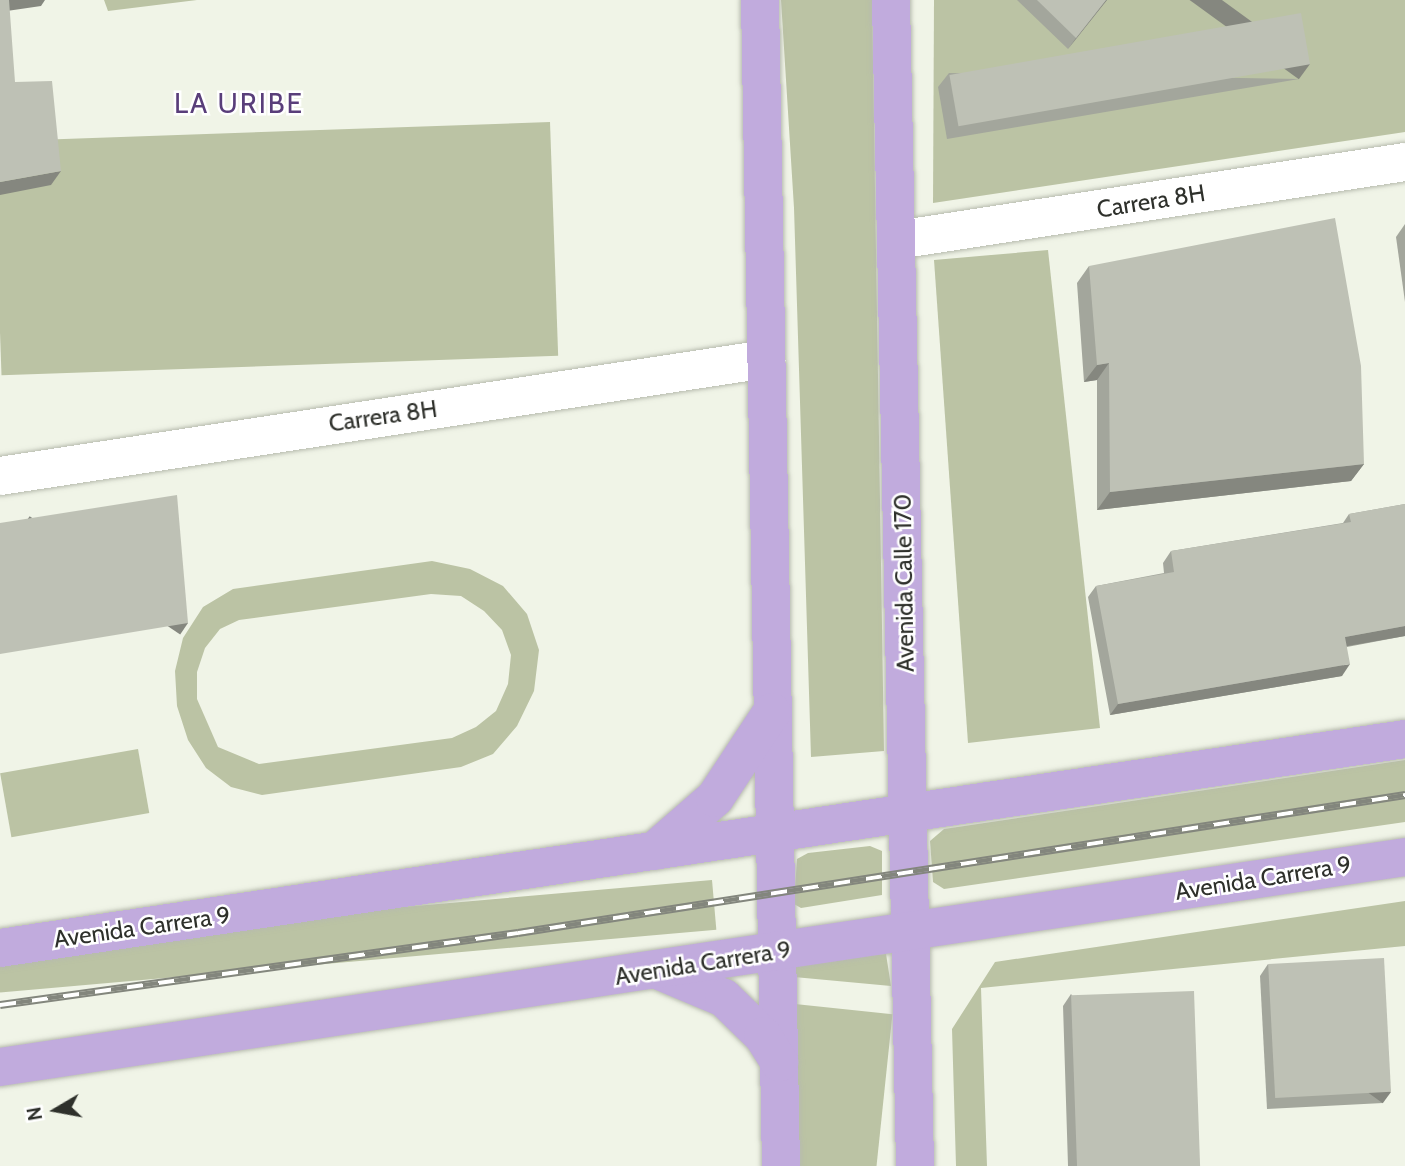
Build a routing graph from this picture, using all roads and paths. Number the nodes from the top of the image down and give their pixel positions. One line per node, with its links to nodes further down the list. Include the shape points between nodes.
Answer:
1 (760, 0): 5 (main road)
2 (891, 0): 4 (main road, Avenida Calle 170)
3 (1405, 162): 4 (street, Carrera 8H)
4 (897, 240): 9 (main road, Avenida Calle 170)
5 (766, 359): 6 (street, Carrera 8H); 7 (main road)
6 (0, 476)
7 (773, 710): 10 (main road); 11 (main road, via 751,751 715,798)
8 (1405, 739): 9 (main road, Avenida Carrera 9)
9 (909, 814): 10 (main road, Avenida Carrera 9); 13 (main road, Avenida Calle 170)
10 (775, 834): 11 (main road, Avenida Carrera 9); 15 (main road)
11 (653, 852): 14 (main road, Avenida Carrera 9)
12 (1405, 857): 13 (main road, Avenida Carrera 9)
13 (911, 932): 15 (main road, Avenida Carrera 9); 20 (main road, Avenida Calle 170)
14 (0, 948)
15 (777, 952): 16 (main road, Avenida Carrera 9); 17 (main road)
16 (656, 970): 17 (main road, via 702,985 724,998 763,1036); 18 (main road, Avenida Carrera 9)
17 (779, 1062): 19 (main road)
18 (0, 1067)
19 (781, 1166)
20 (915, 1166)

